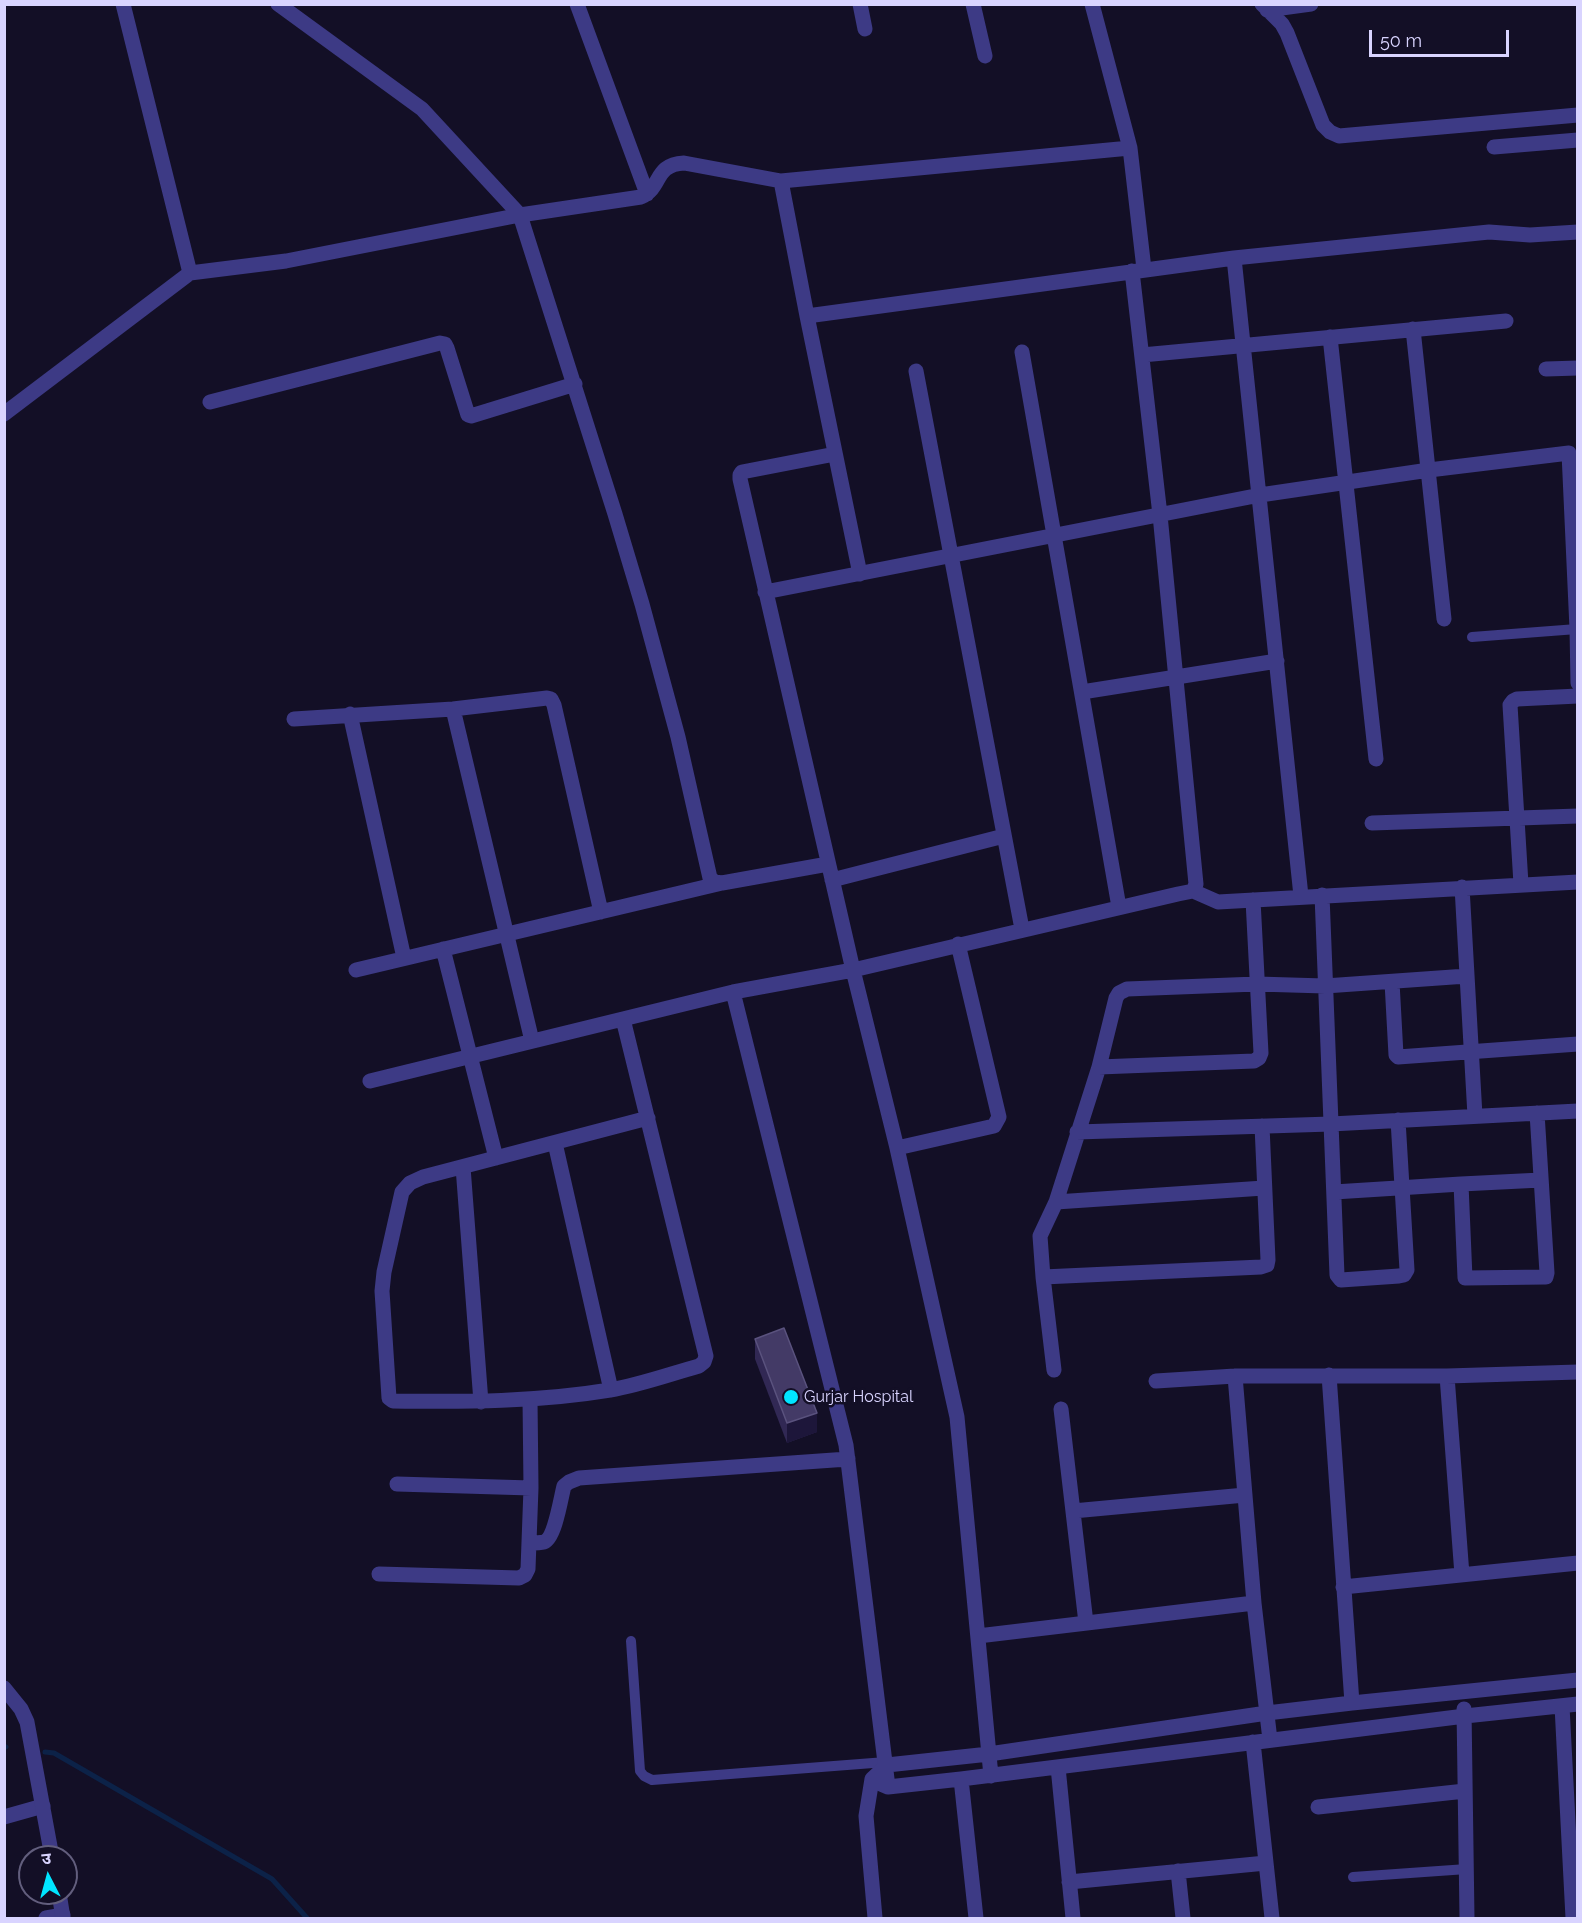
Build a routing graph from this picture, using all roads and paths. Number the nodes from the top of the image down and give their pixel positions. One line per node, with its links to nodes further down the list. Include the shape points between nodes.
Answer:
1 (123, 4): 21 (street)
2 (278, 4): 17 (street, via 422,110)
3 (577, 4): 16 (street)
4 (860, 4): 9 (street)
5 (972, 4): 10 (street)
6 (1092, 4): 14 (street)
7 (1311, 4): 8 (street)
8 (1264, 7): 11 (street, via 1287,33 1323,125 1339,136)
9 (866, 29)
10 (985, 56)
11 (1578, 116)
12 (1578, 140): 13 (street)
13 (1494, 147)
14 (1130, 148): 15 (street); 20 (street)
15 (782, 181): 16 (street, via 684,163 663,170); 22 (street)
16 (647, 194): 17 (street)
17 (520, 216): 21 (street, via 286,261); 32 (street)
18 (1578, 232): 19 (street, via 1489,232)
19 (1234, 258): 20 (street); 26 (street)
20 (1138, 270): 22 (street); 28 (street)
21 (190, 273): 34 (street)
22 (807, 316): 36 (street)
23 (1506, 321): 24 (street)
24 (1413, 329): 25 (street); 37 (street)
25 (1330, 337): 26 (street); 38 (street)
26 (1244, 345): 28 (street); 39 (street)
27 (1022, 352): 41 (street)
28 (1142, 355): 40 (street)
29 (1578, 368): 30 (street)
30 (1546, 369)
31 (916, 371): 43 (street)
32 (575, 384): 33 (street, via 471,416 447,348 440,344); 65 (street, via 642,604 711,878)
33 (210, 402)
34 (4, 414)
35 (1573, 452): 37 (street); 42 (street)
36 (836, 454): 44 (street); 45 (street, via 740,475)
37 (1428, 470): 38 (street); 46 (street)
38 (1347, 482): 39 (street); 57 (street)
39 (1260, 495): 40 (street); 49 (street)
40 (1160, 515): 41 (street); 50 (street)
41 (1055, 535): 43 (street); 52 (street)
42 (1576, 547): 47 (street)
43 (952, 556): 44 (street); 61 (street)
44 (860, 574): 45 (street)
45 (765, 592): 62 (street)
46 (1444, 619)
47 (1577, 629): 48 (lane); 51 (street)
48 (1472, 638)
49 (1277, 661): 50 (street); 70 (street)
50 (1176, 678): 52 (street); 68 (street)
51 (1578, 683)
52 (1082, 692): 72 (street)
53 (1578, 696): 59 (street, via 1517,699 1510,705)
54 (453, 709): 55 (street); 73 (street, via 551,699); 75 (street)
55 (350, 714): 56 (street); 78 (street)
56 (294, 719)
57 (1376, 759)
58 (1578, 816): 59 (street)
59 (1517, 818): 60 (street); 66 (street)
60 (1372, 823)
61 (1004, 836): 63 (street); 74 (street)
62 (828, 864): 63 (street); 65 (street)
63 (832, 880): 80 (street)
64 (1578, 882): 66 (street)
65 (722, 883): 73 (street)
66 (1521, 884): 67 (street)
67 (1462, 887): 69 (street); 81 (street)
68 (1199, 894): 71 (street, via 1218,902); 72 (street)
69 (1322, 895): 70 (street); 84 (street)
70 (1301, 896): 71 (street)
71 (1253, 900): 83 (street)
72 (1119, 907): 74 (street)
73 (601, 912): 75 (street)
74 (1022, 929): 76 (street)
75 (507, 933): 77 (street); 87 (street)
76 (958, 944): 80 (street); 102 (street, via 998,1122)
77 (443, 949): 78 (street); 90 (street)
78 (404, 958): 79 (street)
79 (356, 970)
80 (853, 970): 85 (street); 102 (street)
81 (1467, 976): 82 (street); 89 (street)
82 (1392, 982): 84 (street); 89 (street, via 1396,1055)
83 (1257, 984): 84 (street); 91 (street, via 1123,990 1116,998); 91 (street, via 1261,1053 1254,1061)
84 (1325, 986): 98 (street)
85 (733, 992): 86 (street); 122 (street)
86 (623, 1019): 87 (street); 96 (street)
87 (532, 1041): 90 (street)
88 (1578, 1044): 89 (street)
89 (1472, 1052): 95 (street)
90 (471, 1056): 92 (street); 103 (street)
91 (1099, 1067): 100 (street)
92 (370, 1081)
93 (1578, 1111): 94 (street)
94 (1537, 1113): 95 (street); 105 (street)
95 (1476, 1116): 97 (street)
96 (648, 1119): 101 (street); 118 (street, via 706,1356 699,1366)
97 (1398, 1120): 98 (street); 108 (street)
98 (1331, 1124): 99 (street); 109 (street)
99 (1262, 1126): 100 (street); 107 (street)
100 (1077, 1132): 110 (street)
101 (555, 1143): 103 (street); 118 (street)
102 (897, 1148): 134 (street, via 957,1417)
103 (496, 1158): 104 (street)
104 (463, 1167): 120 (street); 120 (street, via 423,1177 402,1192 382,1291 387,1393 393,1401)
105 (1541, 1180): 106 (street); 106 (street, via 1547,1273 1542,1277 1466,1278)
106 (1461, 1184): 108 (street)
107 (1264, 1188): 110 (street); 111 (street, via 1268,1260 1261,1268)
108 (1401, 1188): 109 (street); 109 (street, via 1407,1270 1404,1275 1341,1280)
109 (1334, 1192)
110 (1056, 1202): 111 (street, via 1040,1236)
111 (1043, 1277): 112 (street)
112 (1054, 1370)
113 (1578, 1372): 116 (street)
114 (1329, 1375): 115 (street); 116 (street); 131 (street)
115 (1235, 1376): 117 (street); 125 (street)
116 (1447, 1376): 130 (street)
117 (1156, 1380)
118 (611, 1390): 119 (street)
119 (530, 1399): 120 (street); 124 (street)
120 (481, 1402)
121 (1060, 1409): 126 (street)
122 (848, 1459): 127 (street, via 579,1478 564,1486 549,1538); 146 (street)
123 (397, 1484): 124 (street)
124 (531, 1488): 127 (street)
125 (1245, 1495): 126 (street); 132 (street)
126 (1073, 1511): 133 (street)
127 (529, 1543): 129 (street, via 528,1569 519,1578)
128 (1578, 1563): 130 (street)
129 (379, 1574)
130 (1462, 1575): 131 (street)
131 (1343, 1587): 139 (street)
132 (1254, 1603): 133 (street); 141 (street)
133 (1086, 1623): 134 (street)
134 (978, 1636): 145 (street)
135 (631, 1641): 146 (lane, via 640,1771 652,1780)
136 (1578, 1680): 138 (street)
137 (4, 1688): 153 (street, via 27,1722)
138 (1464, 1692): 139 (street); 142 (street)
139 (1352, 1703): 141 (street)
140 (1570, 1705): 142 (street); 162 (street)
141 (1267, 1713): 143 (street); 145 (street)
142 (1464, 1716): 143 (street); 152 (street)
143 (1270, 1740): 144 (street)
144 (1253, 1742): 147 (street); 157 (street)
145 (989, 1754): 146 (street); 148 (street)
146 (886, 1764): 149 (street); 151 (street)
147 (1058, 1767): 148 (street); 161 (street)
148 (991, 1776): 150 (street)
149 (872, 1779): 151 (street); 165 (street, via 866,1816)
150 (961, 1779): 151 (street); 166 (street)
151 (888, 1787)
152 (1465, 1791): 154 (street); 158 (street)
153 (43, 1806): 155 (street); 156 (street)
154 (1318, 1807)
155 (4, 1817)
156 (50, 1845)
157 (1266, 1863): 159 (street); 169 (street)
158 (1467, 1869): 160 (lane); 170 (street)
159 (1179, 1871): 161 (street); 168 (street)
160 (1353, 1877)
161 (1069, 1882): 167 (street)
162 (1574, 1910)
163 (63, 1917): 164 (street)
164 (46, 1918)
165 (875, 1918)
166 (976, 1918)
167 (1073, 1918)
168 (1183, 1918)
169 (1272, 1918)
170 (1467, 1918)

